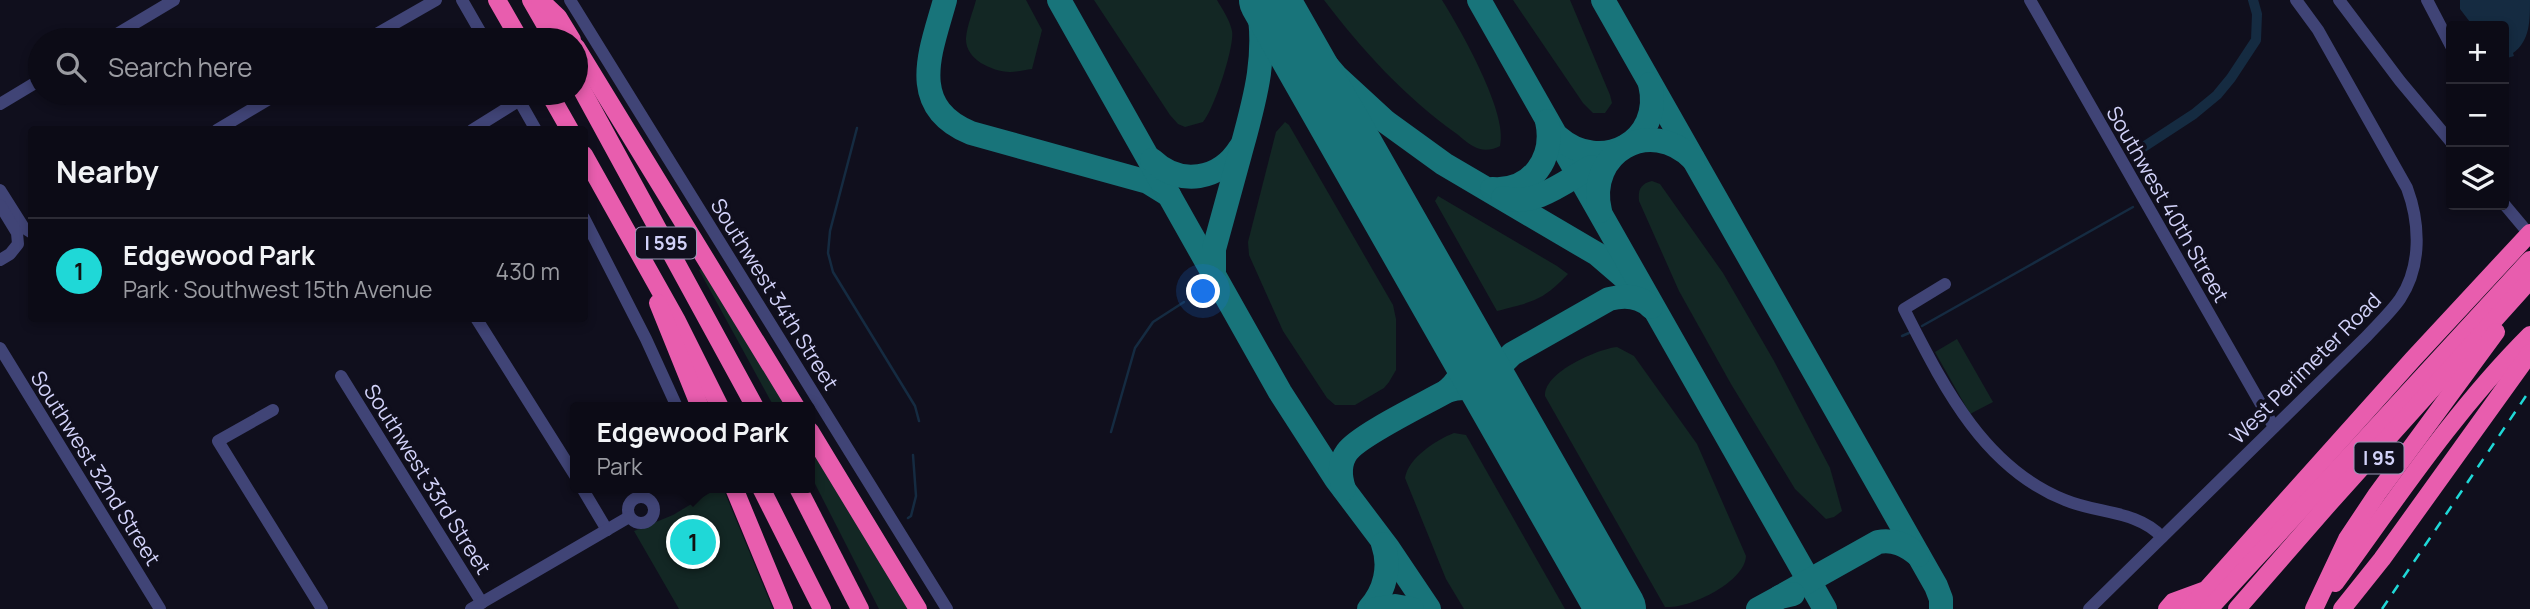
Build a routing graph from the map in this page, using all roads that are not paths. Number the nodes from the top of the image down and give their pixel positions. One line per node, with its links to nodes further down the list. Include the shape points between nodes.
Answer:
1 (174, 0): 12 (street)
2 (436, 0): 13 (street)
3 (462, 0): 14 (street)
4 (497, 0): 15 (highway)
5 (531, 0): 16 (highway)
6 (540, 0): 17 (highway)
7 (570, 0): 18 (street, Southwest 34th Street)
8 (2030, 0): 59 (street, Southwest 40th Street)
9 (2296, 0): 59 (street, West Perimeter Road, via 2312,20 2402,179 2413,205 2417,236 2412,273 2395,306)
10 (2427, 0): 20 (street)
11 (2340, 1): 33 (street)
12 (127, 28)
13 (387, 28)
14 (478, 28)
15 (513, 28)
16 (547, 28)
17 (565, 28)
18 (587, 28)
19 (588, 29): 77 (street, Southwest 34th Street)
20 (2446, 36)
21 (588, 67): 57 (highway)
22 (28, 87): 24 (street)
23 (588, 101): 56 (highway, I 595)
24 (0, 104)
25 (259, 105): 29 (street)
26 (506, 105): 30 (street)
27 (522, 105): 31 (street)
28 (556, 105): 32 (highway)
29 (224, 126)
30 (477, 126)
31 (534, 126)
32 (568, 126)
33 (2446, 136)
34 (588, 162): 43 (highway, I 595)
35 (0, 190): 39 (street)
36 (0, 205): 41 (street, via 17,233 18,244)
37 (2509, 210): 40 (street)
38 (588, 226): 53 (street)
39 (28, 230)
40 (2530, 234): 69 (highway, I 95)
41 (0, 260)
42 (2530, 260): 81 (highway)
43 (645, 263): 54 (highway); 55 (highway, I 595)
44 (2530, 280): 82 (highway)
45 (1945, 284): 68 (street, via 1904,309 1963,414 2000,459 2060,498 2141,520)
46 (2530, 291): 47 (highway, I 95)
47 (2514, 308): 83 (highway, I 95); 84 (highway, via 2377,494 2347,540)
48 (479, 322): 61 (street)
49 (2530, 335): 84 (highway, via 2430,450)
50 (0, 348): 71 (street, Southwest 32nd Street)
51 (2530, 354): 85 (highway)
52 (341, 376): 70 (street, Southwest 33rd Street)
53 (675, 402)
54 (698, 402)
55 (717, 402)
56 (752, 402)
57 (793, 402)
58 (274, 410): 72 (street, via 218,441)
59 (2274, 427): 68 (street, West Perimeter Road)
60 (815, 439): 76 (highway)
61 (570, 467)
62 (585, 493): 67 (street)
63 (736, 493): 73 (highway)
64 (764, 493): 74 (highway)
65 (801, 493): 75 (highway)
66 (629, 517): 67 (street)
67 (607, 530): 70 (street)
68 (2162, 537): 78 (street, West Perimeter Road)
69 (2207, 590): 79 (highway); 80 (highway, I 95)
70 (476, 606)
71 (160, 609)
72 (322, 609)
73 (784, 609)
74 (822, 609)
75 (860, 609)
76 (918, 609)
77 (947, 609)
78 (2090, 609)
79 (2166, 609)
80 (2189, 609)
81 (2209, 609)
82 (2238, 609)
83 (2247, 609)
84 (2315, 609)
85 (2342, 609)

